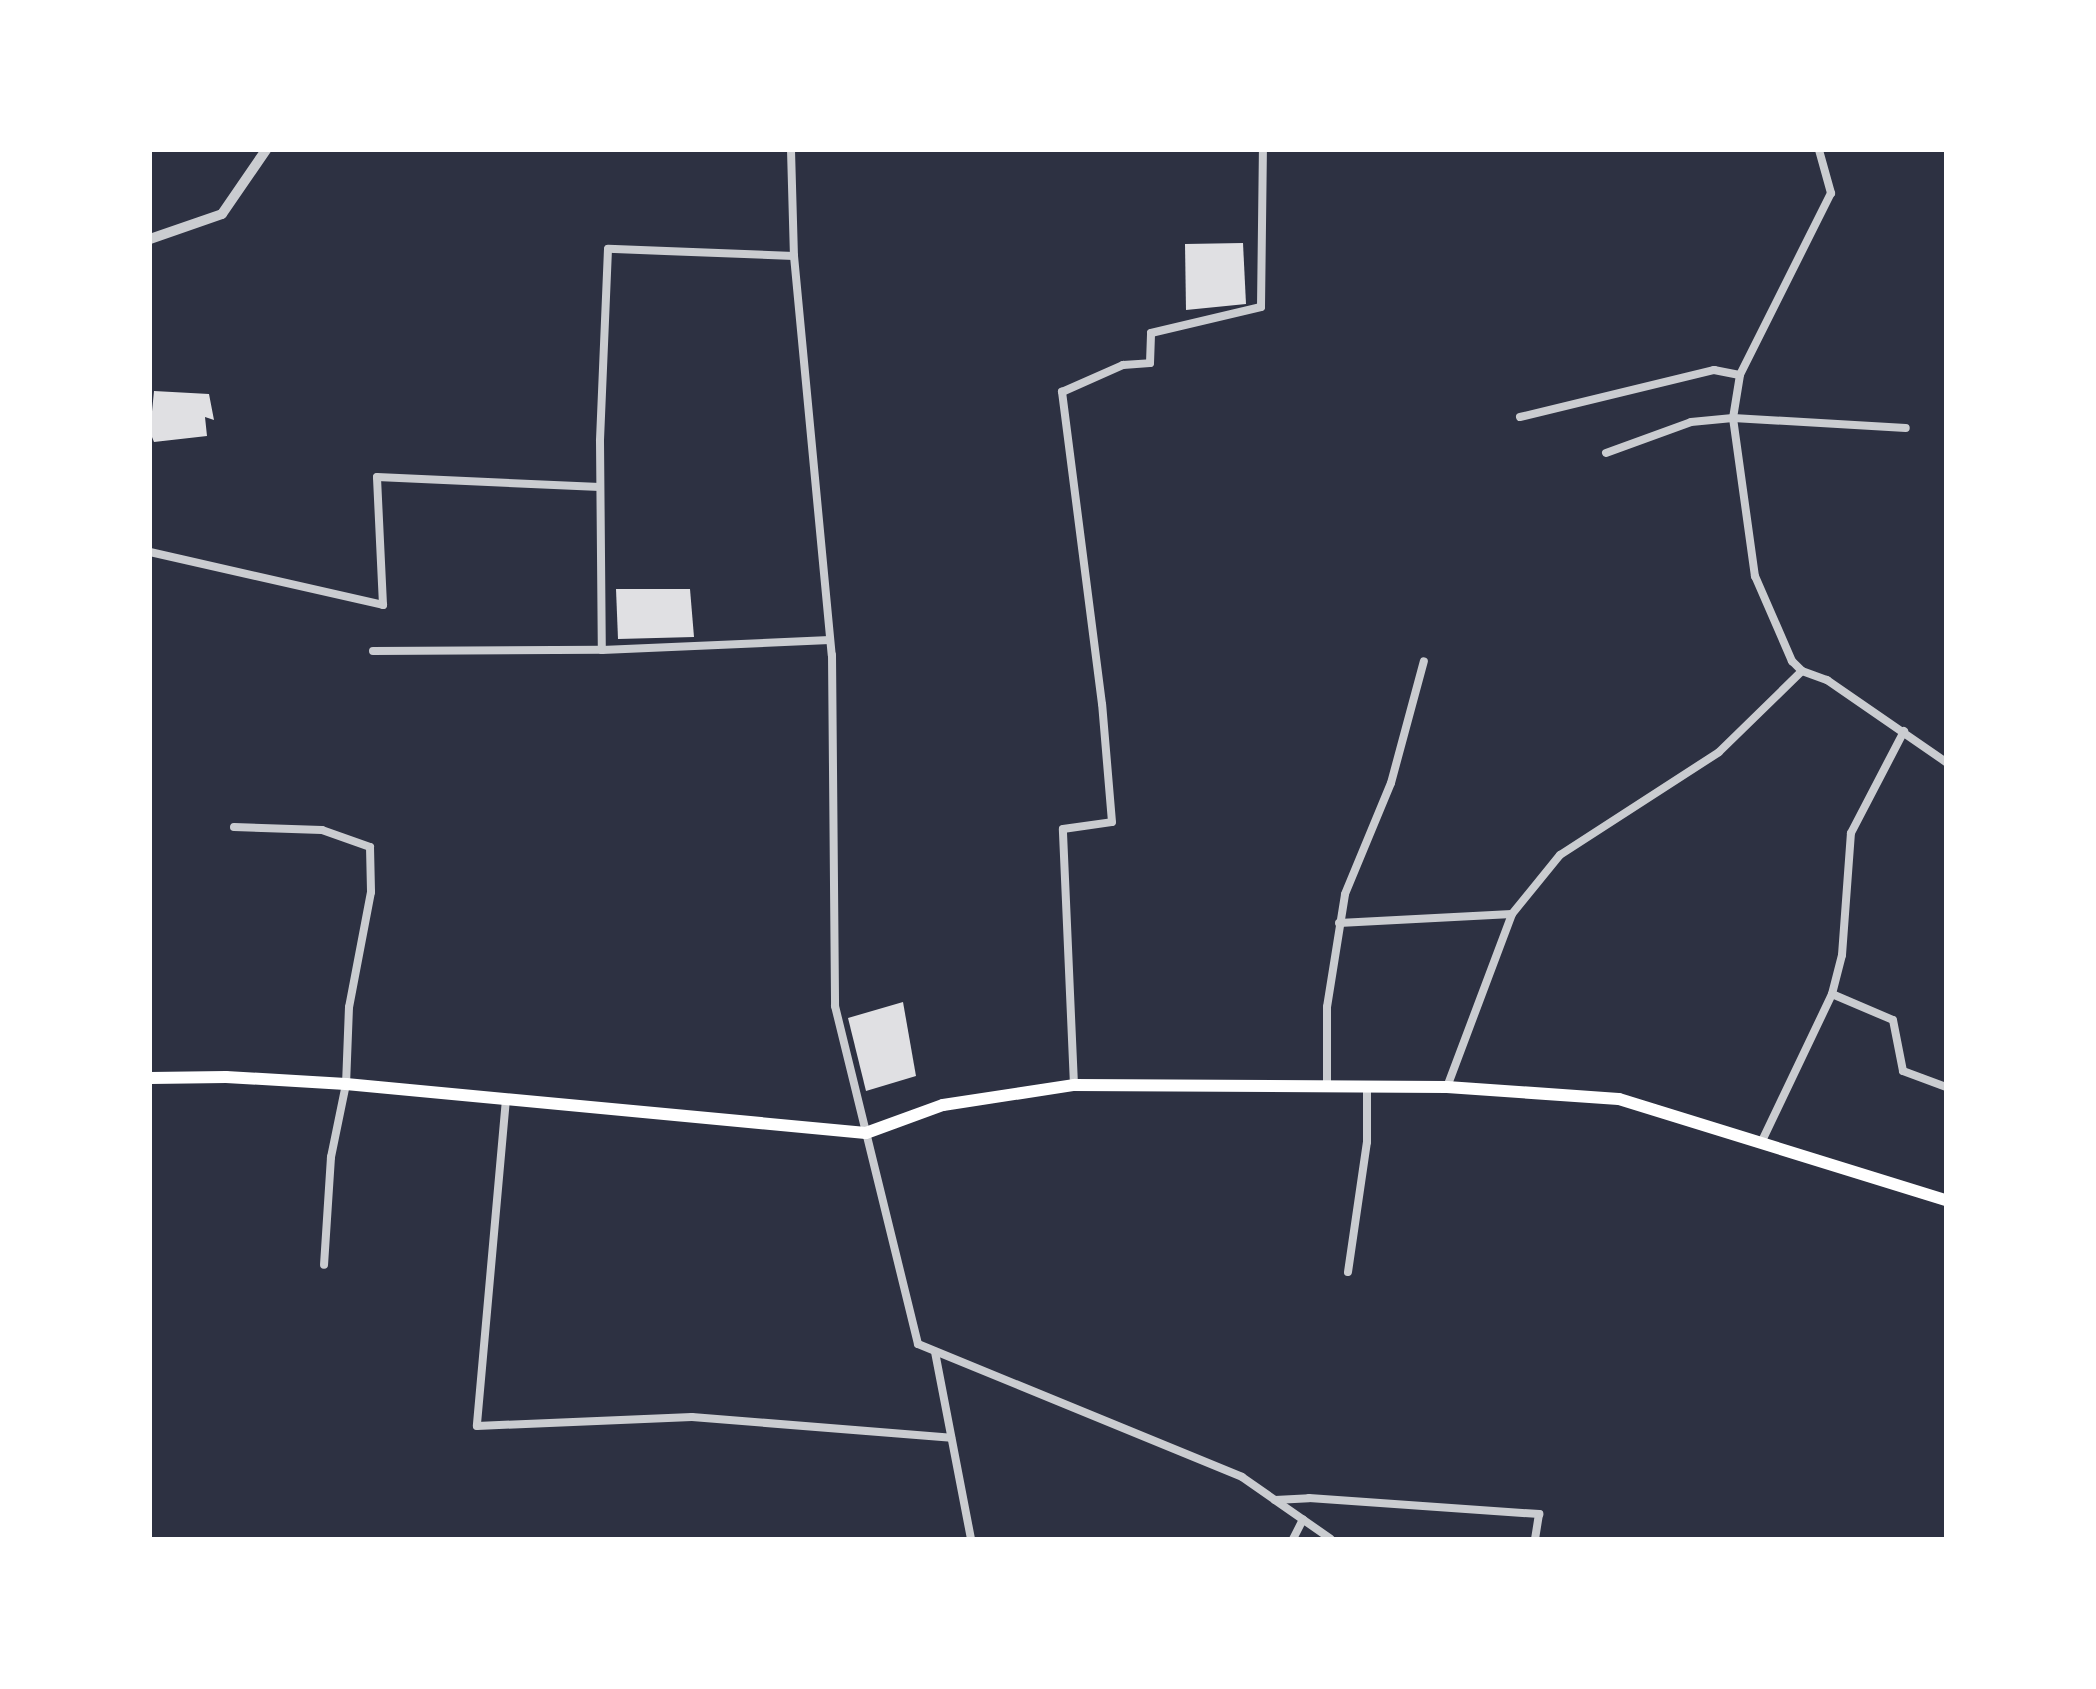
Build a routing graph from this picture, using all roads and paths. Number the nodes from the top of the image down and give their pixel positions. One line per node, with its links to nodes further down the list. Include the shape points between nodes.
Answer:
1 (266, 150): 5 (street, via 222,214)
2 (791, 150): 6 (street)
3 (1263, 150): 27 (street, via 1261,307 1151,333 1150,363 1123,365 1062,392 1112,822 1063,829)
4 (1819, 150): 7 (street, via 1831,193)
5 (150, 239)
6 (794, 256): 12 (street, via 608,249); 14 (street)
7 (1740, 375): 8 (street, via 1714,370); 9 (street)
8 (1520, 417)
9 (1733, 418): 10 (street); 11 (street, via 1691,422); 18 (street, via 1755,576 1792,661)
10 (1906, 428)
11 (1606, 453)
12 (600, 487): 13 (street, via 377,477 383,605); 15 (street)
13 (150, 552)
14 (830, 640): 15 (street); 33 (street, via 835,1006)
15 (602, 650): 16 (street)
16 (373, 651)
17 (1424, 661): 23 (street, via 1391,783 1345,894)
18 (1802, 671): 19 (street, via 1827,680); 22 (street, via 1719,752 1560,855)
19 (1904, 731): 20 (street); 24 (street, via 1851,833 1842,955)
20 (1946, 762)
21 (234, 827): 26 (street, via 322,830 370,847 371,892 349,1007)
22 (1512, 914): 23 (street); 30 (street)
23 (1339, 923): 29 (street, via 1327,1007)
24 (1832, 994): 31 (street, via 1893,1020 1903,1071); 34 (street)
25 (150, 1078): 26 (main road)
26 (346, 1084): 32 (main road); 36 (street, via 331,1157)
27 (1074, 1085): 29 (main road); 33 (main road, via 943,1105)
28 (1367, 1085): 29 (main road); 30 (main road); 37 (street, via 1367,1142)
29 (1327, 1086)
30 (1447, 1087): 34 (main road, via 1619,1099)
31 (1946, 1087)
32 (506, 1099): 33 (main road); 39 (street, via 477,1426 692,1417)
33 (866, 1133): 38 (street, via 918,1344)
34 (1761, 1143): 35 (main road)
35 (1946, 1200)
36 (324, 1265)
37 (1348, 1272)
38 (935, 1352): 39 (street); 40 (street, via 1242,1477)
39 (951, 1438): 42 (street)
40 (1275, 1500): 41 (street); 45 (street, via 1539,1514)
41 (1303, 1519): 43 (street); 44 (street)
42 (971, 1539)
43 (1293, 1539)
44 (1331, 1539)
45 (1535, 1539)

